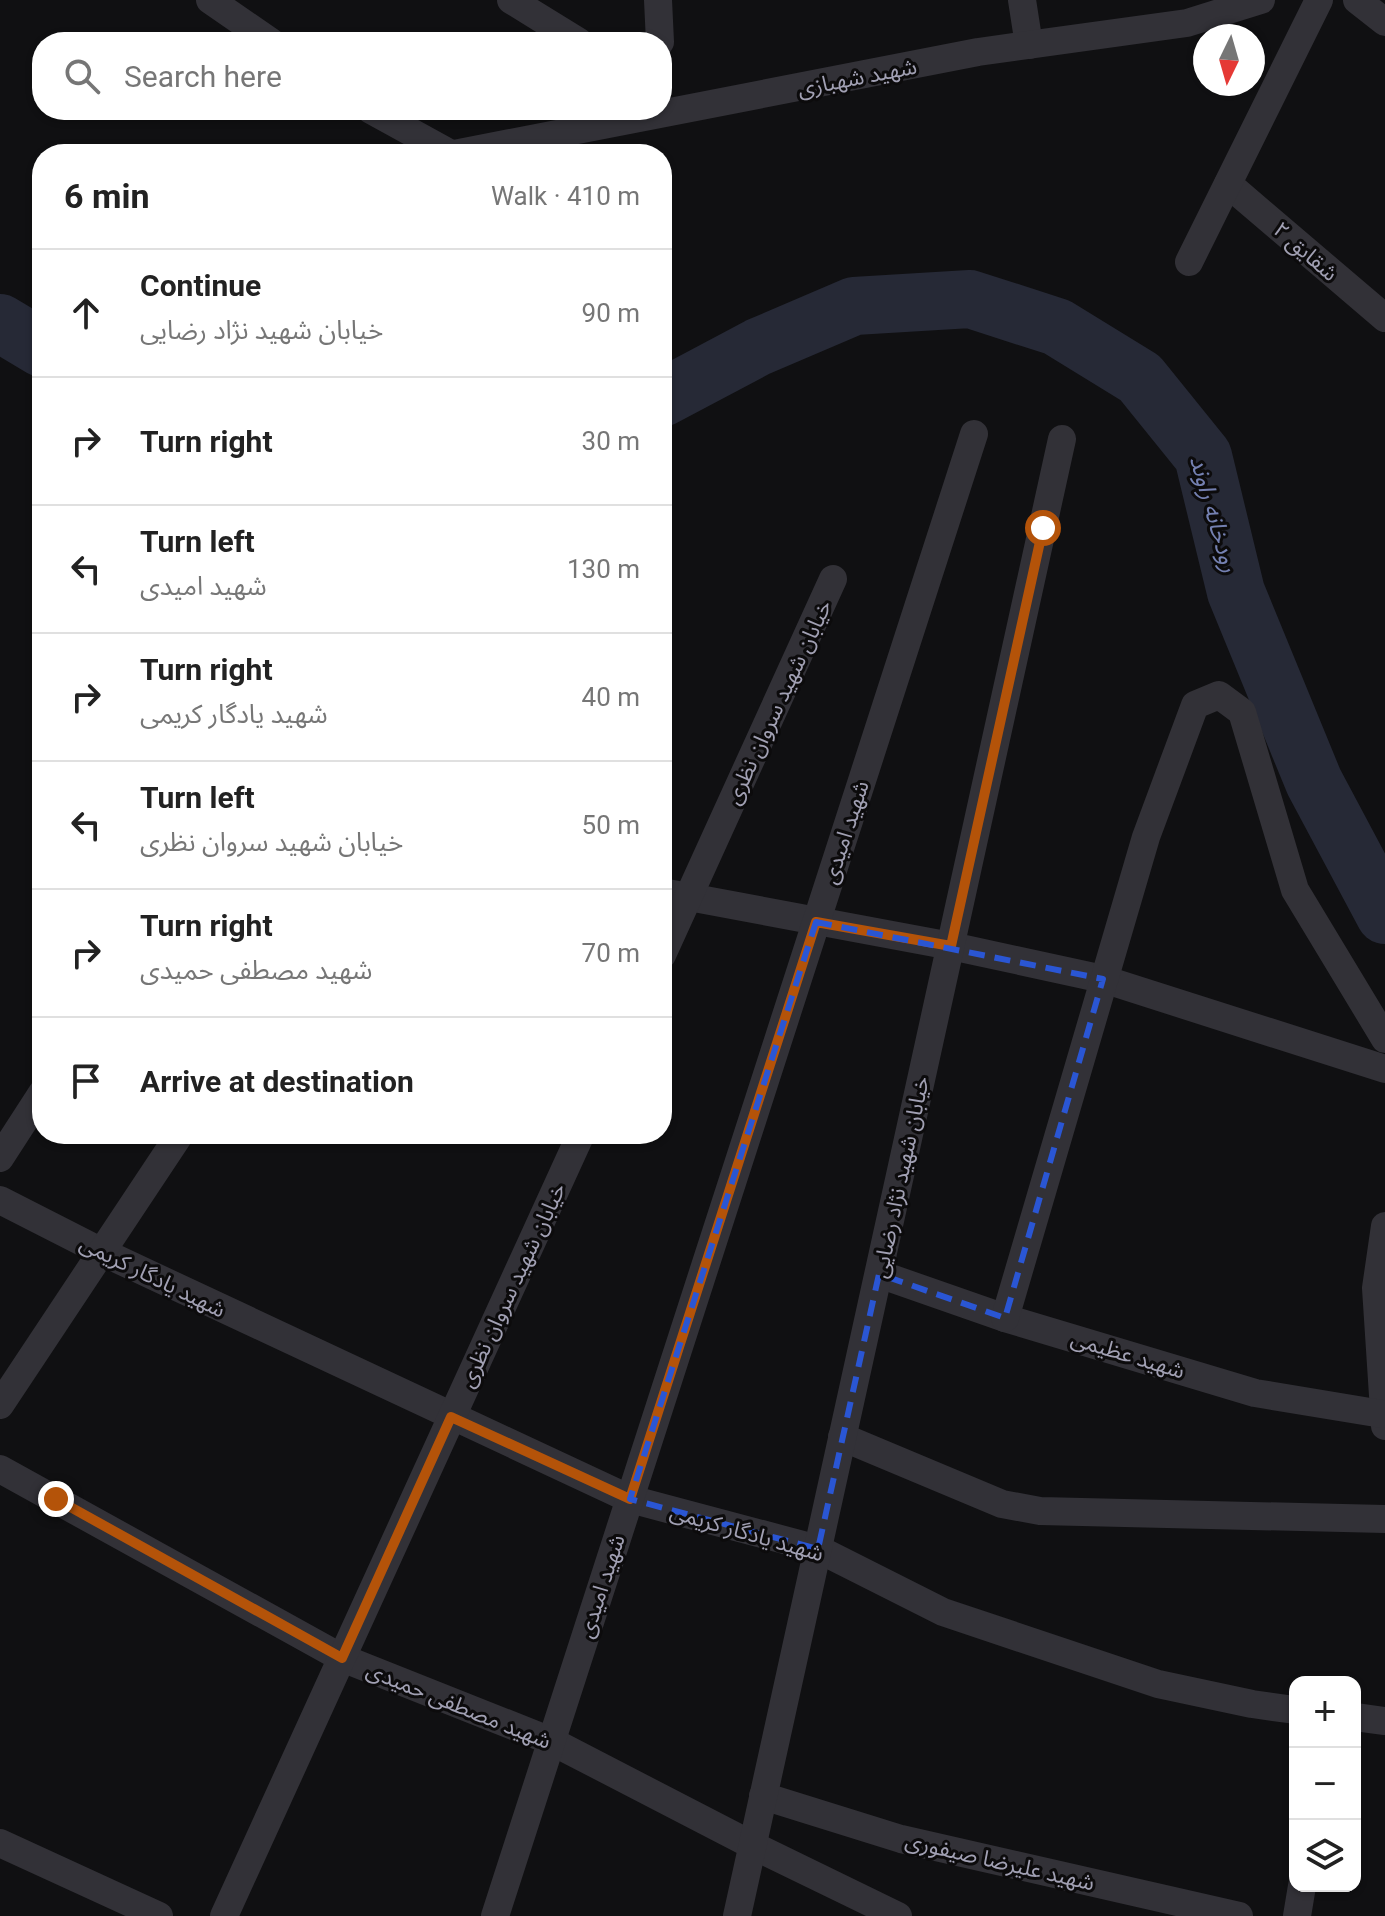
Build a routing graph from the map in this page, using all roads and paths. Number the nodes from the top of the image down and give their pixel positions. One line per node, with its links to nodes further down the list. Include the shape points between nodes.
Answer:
1 (210, 0): 9 (street)
2 (511, 0): 10 (street)
3 (658, 0): 11 (street)
4 (1022, 0): 12 (street)
5 (1261, 0): 12 (street, شهید شهبازی, via 1187,23)
6 (1319, 0): 18 (street)
7 (1357, 0): 8 (street)
8 (1385, 22)
9 (256, 32)
10 (563, 32)
11 (660, 32)
12 (1029, 45): 13 (street, شهید شهبازی)
13 (672, 101)
14 (389, 120): 16 (street, شهید شهبازی)
15 (590, 120): 17 (street, شهید شهبازی)
16 (434, 144)
17 (493, 144)
18 (1228, 184): 19 (street); 20 (street, شقایق ۲)
19 (1189, 262)
20 (1385, 318)
21 (974, 434): 25 (street, شهید امیدی)
22 (1062, 439): 26 (street, خیابان شهید نژاد رضایی)
23 (833, 579): 24 (street, خیابان شهید سروان نظری)
24 (675, 894): 25 (street)
25 (816, 922): 26 (street); 44 (street, شهید امیدی)
26 (951, 946): 27 (street); 37 (street, خیابان شهید نژاد رضایی)
27 (1103, 979): 28 (street, via 1146,837 1195,705 1219,695 1242,712 1295,890); 29 (street); 38 (street)
28 (1385, 1039)
29 (1385, 1069)
30 (32, 1108): 33 (street)
31 (173, 1144): 36 (street)
32 (576, 1144): 40 (street, خیابان شهید سروان نظری)
33 (0, 1158)
34 (0, 1200): 36 (street, شهید یادگار کریمی)
35 (1385, 1226): 41 (street, via 1376,1288)
36 (102, 1252): 39 (street); 40 (street, شهید یادگار کریمی)
37 (879, 1274): 38 (street, شهید عظیمی); 42 (street, خیابان شهید نژاد رضایی)
38 (1005, 1318): 41 (street, شهید عظیمی, via 1255,1393)
39 (0, 1405)
40 (451, 1417): 44 (street, شهید یادگار کریمی); 47 (street, خیابان شهید سروان نظری)
41 (1384, 1420)
42 (842, 1437): 45 (street, via 1002,1504 1040,1511); 46 (street, خیابان شهید نژاد رضایی)
43 (0, 1469): 47 (street, شهید مصطفی حمیدی)
44 (630, 1499): 46 (street, شهید یادگار کریمی); 51 (street, شهید امیدی)
45 (1385, 1519)
46 (818, 1549): 48 (street, شهید یادگار کریمی, via 958,1617 1158,1684); 52 (street, خیابان شهید نژاد رضایی)
47 (342, 1658): 51 (street, شهید مصطفی حمیدی); 57 (street, خیابان شهید سروان نظری)
48 (1289, 1709)
49 (1361, 1718): 50 (street)
50 (1385, 1721)
51 (551, 1741): 54 (street, شهید مصطفی حمیدی); 58 (street, شهید امیدی)
52 (763, 1796): 54 (street, خیابان شهید نژاد رضایی); 61 (street, شهید علیرضا صیفوری, via 901,1839)
53 (0, 1843): 56 (street)
54 (752, 1845): 59 (street, خیابان شهید نژاد رضایی); 60 (street, شهید مصطفی حمیدی)
55 (1301, 1892): 62 (street)
56 (159, 1916)
57 (224, 1916)
58 (495, 1916)
59 (737, 1916)
60 (898, 1916)
61 (1239, 1916)
62 (1297, 1916)

